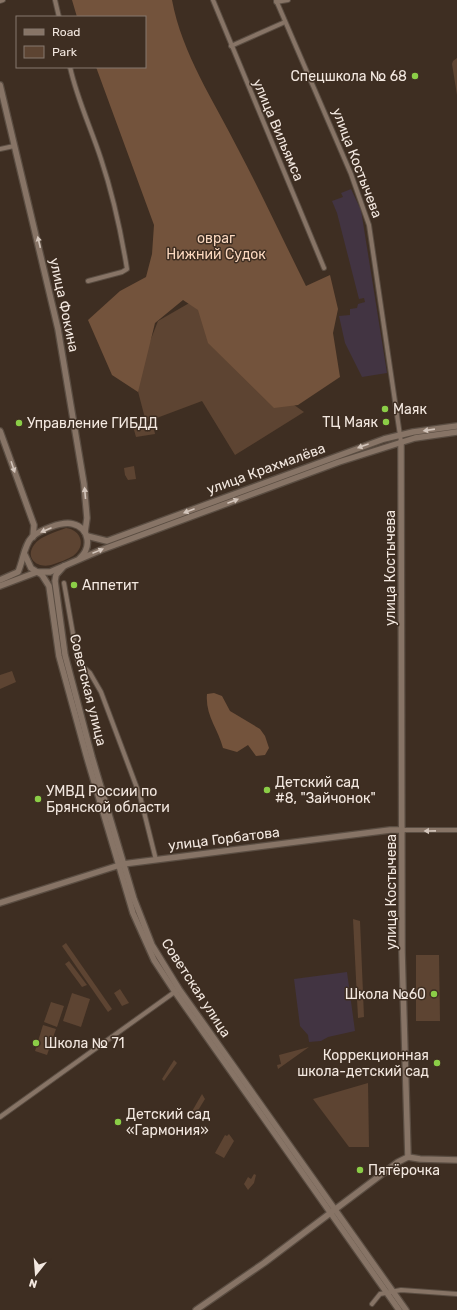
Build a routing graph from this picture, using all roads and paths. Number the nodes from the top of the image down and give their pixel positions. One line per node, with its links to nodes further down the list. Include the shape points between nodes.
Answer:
1 (3, 0): 5 (street)
2 (55, 0): 7 (street)
3 (213, 0): 9 (street, улица Вильямса)
4 (288, 0): 6 (street)
5 (0, 1)
6 (276, 1): 8 (street, улица Костычева)
7 (59, 16)
8 (285, 22): 9 (street); 19 (street, улица Костычева, via 351,174 369,225)
9 (231, 46): 14 (street, улица Вильямса)
10 (70, 68): 15 (street, via 74,86 102,161 127,269)
11 (0, 85): 12 (main road, улица Фокина)
12 (14, 146): 13 (street); 21 (main road, улица Фокина, one-way to 12, via 84,480 58,329)
13 (0, 149)
14 (324, 268)
15 (88, 281)
16 (457, 426): 19 (main road, улица Крахмалёва, one-way to 19)
17 (0, 431): 22 (main road, one-way to 22, via 34,525)
18 (457, 432): 20 (main road, улица Крахмалёва)
19 (400, 435): 20 (street, улица Костычева); 21 (main road, улица Крахмалёва, one-way to 21, via 116,538 101,541)
20 (402, 442): 24 (main road, улица Крахмалёва, one-way to 20, via 248,495); 30 (main road, улица Костычева)
21 (86, 534): 22 (main road, one-way to 22, via 77,526 67,523); 24 (main road, via 87,548)
22 (32, 537): 23 (main road)
23 (25, 555): 26 (main road, via 31,568); 27 (main road, via 18,572)
24 (79, 559): 25 (main road)
25 (64, 566): 26 (main road, via 50,572); 33 (main road, Советская улица, via 54,581 62,640)
26 (37, 572): 29 (main road); 33 (main road, Советская улица, via 46,579 49,586 61,662)
27 (0, 580)
28 (64, 583): 32 (street, via 78,662 90,673 101,692 140,796)
29 (0, 586)
30 (403, 830): 31 (street, улица Горбатова, one-way to 30); 32 (main road, улица Горбатова); 37 (main road, улица Костычева, via 403,1026)
31 (457, 830)
32 (156, 860): 33 (main road, улица Горбатова)
33 (121, 865): 34 (main road, улица Горбатова); 35 (main road, Советская улица, via 146,931)
34 (0, 903)
35 (177, 990): 36 (street); 39 (main road, Советская улица)
36 (0, 1117)
37 (408, 1157): 38 (main road); 39 (main road)
38 (457, 1160)
39 (333, 1211): 40 (main road, Советская улица); 41 (main road, Советская улица); 44 (main road)
40 (392, 1291): 41 (street); 42 (street); 46 (main road, Советская улица)
41 (386, 1292): 43 (street, via 380,1294); 45 (main road, Советская улица)
42 (457, 1294)
43 (372, 1304)
44 (196, 1310)
45 (399, 1310)
46 (406, 1310)

